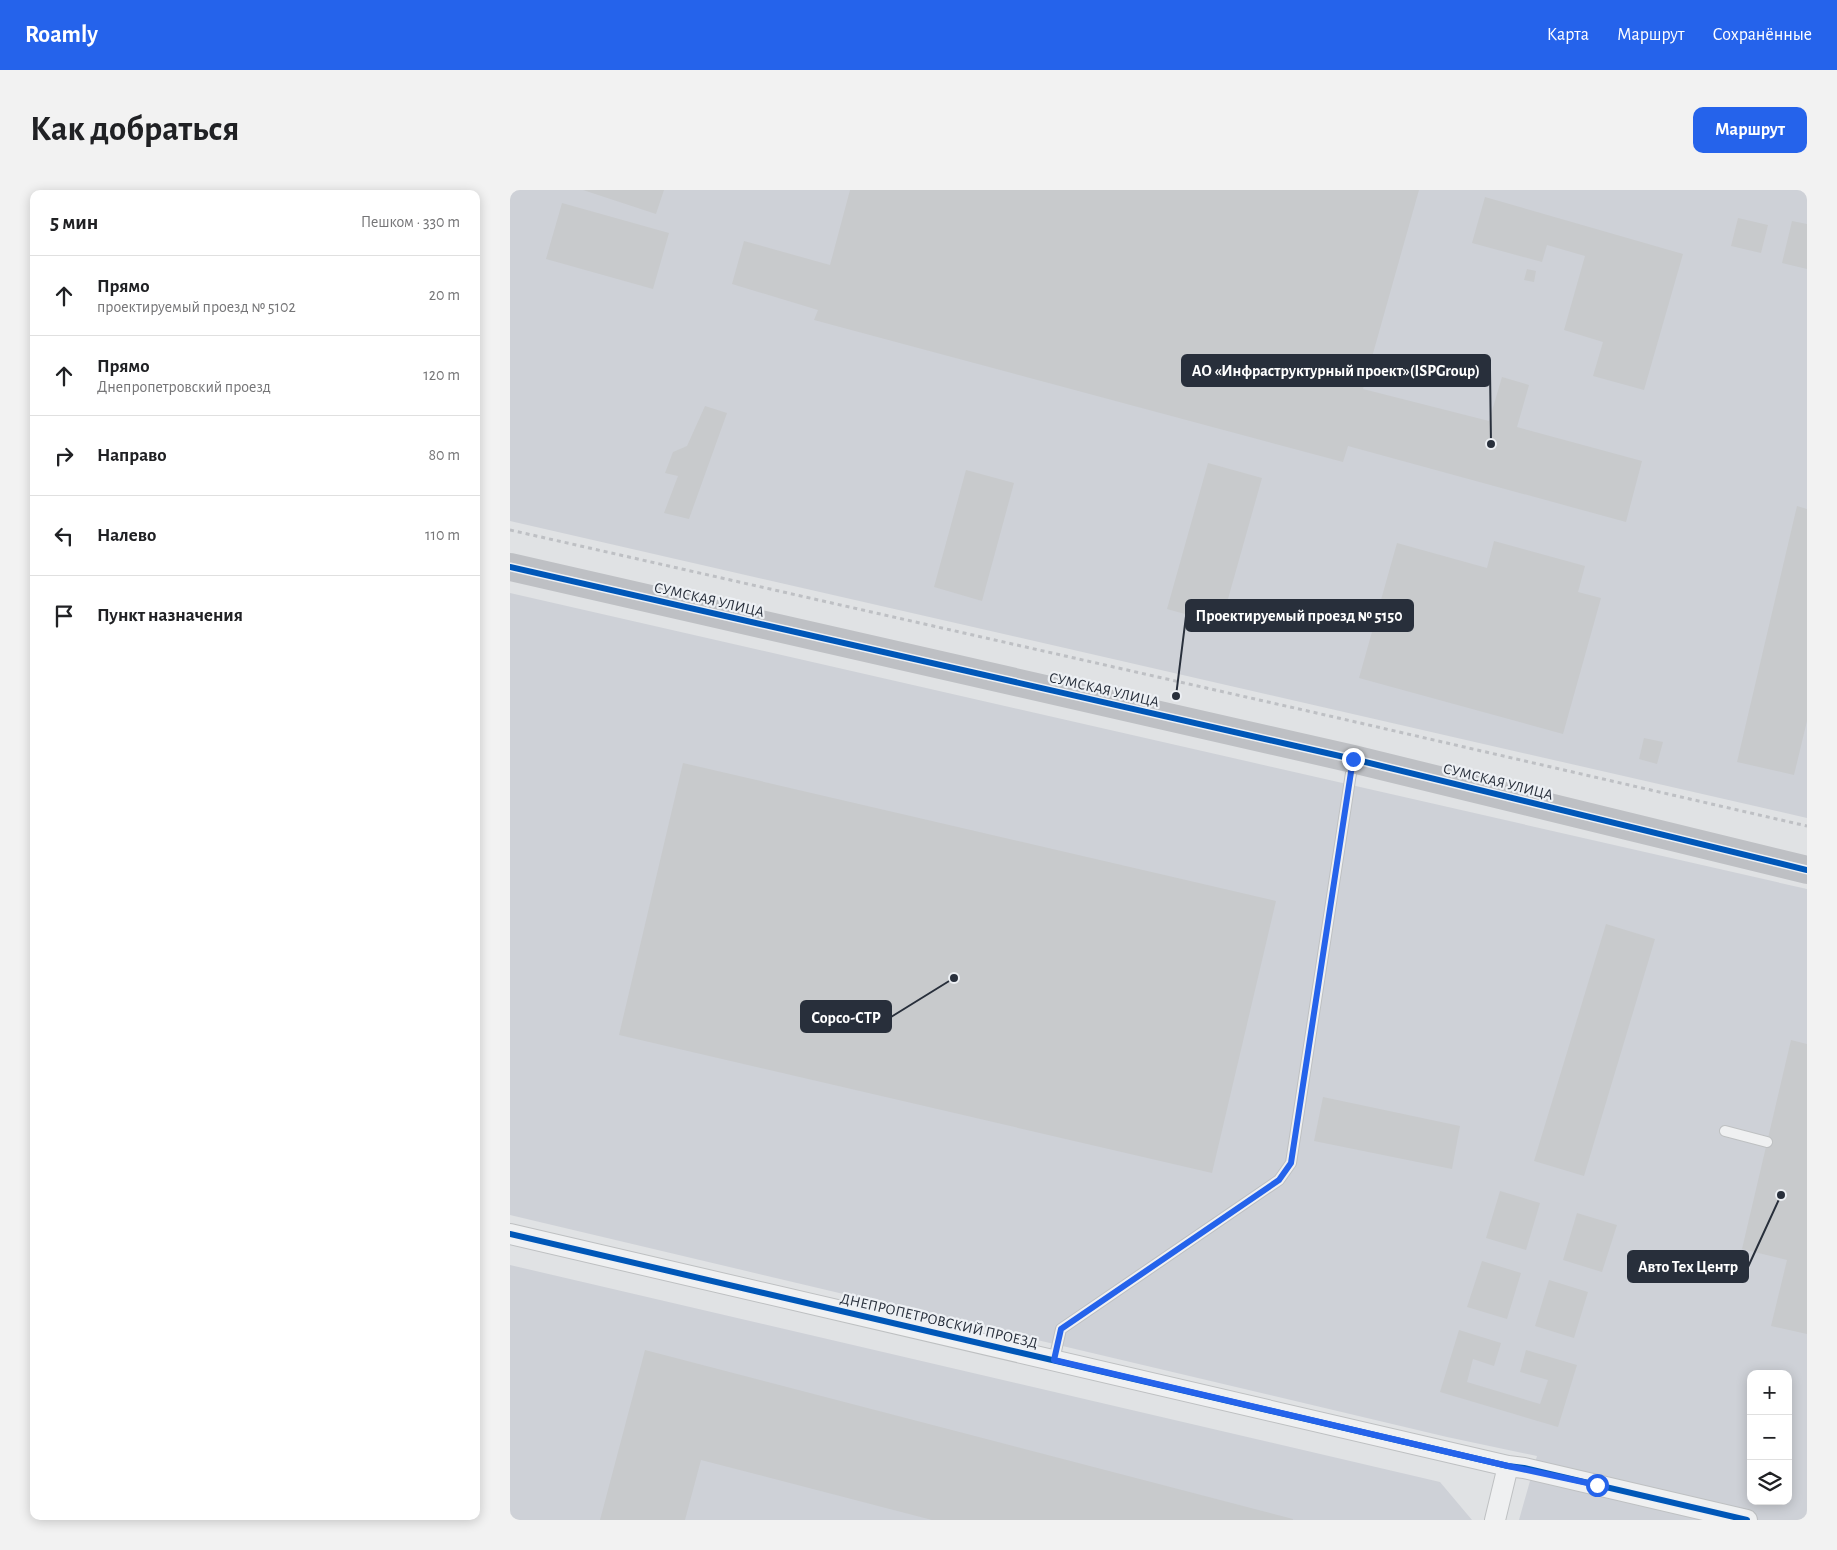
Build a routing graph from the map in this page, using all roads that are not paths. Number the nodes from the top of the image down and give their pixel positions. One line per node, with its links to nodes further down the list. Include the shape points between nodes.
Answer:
1 (510, 567): 2 (street, СУМСКАЯ УЛИЦА)
2 (1353, 759): 3 (street, СУМСКАЯ УЛИЦА); 7 (lane, via 1291,1163 1279,1180 1061,1329)
3 (1807, 870)
4 (1725, 1131): 5 (lane)
5 (1767, 1142)
6 (510, 1234): 7 (street, ДНЕПРОПЕТРОВСКИЙ ПРОЕЗД)
7 (1054, 1360): 8 (street, ДНЕПРОПЕТРОВСКИЙ ПРОЕЗД)
8 (1508, 1466): 9 (street); 10 (street, ДНЕПРОПЕТРОВСКИЙ ПРОЕЗД)
9 (1495, 1520)
10 (1747, 1520)

